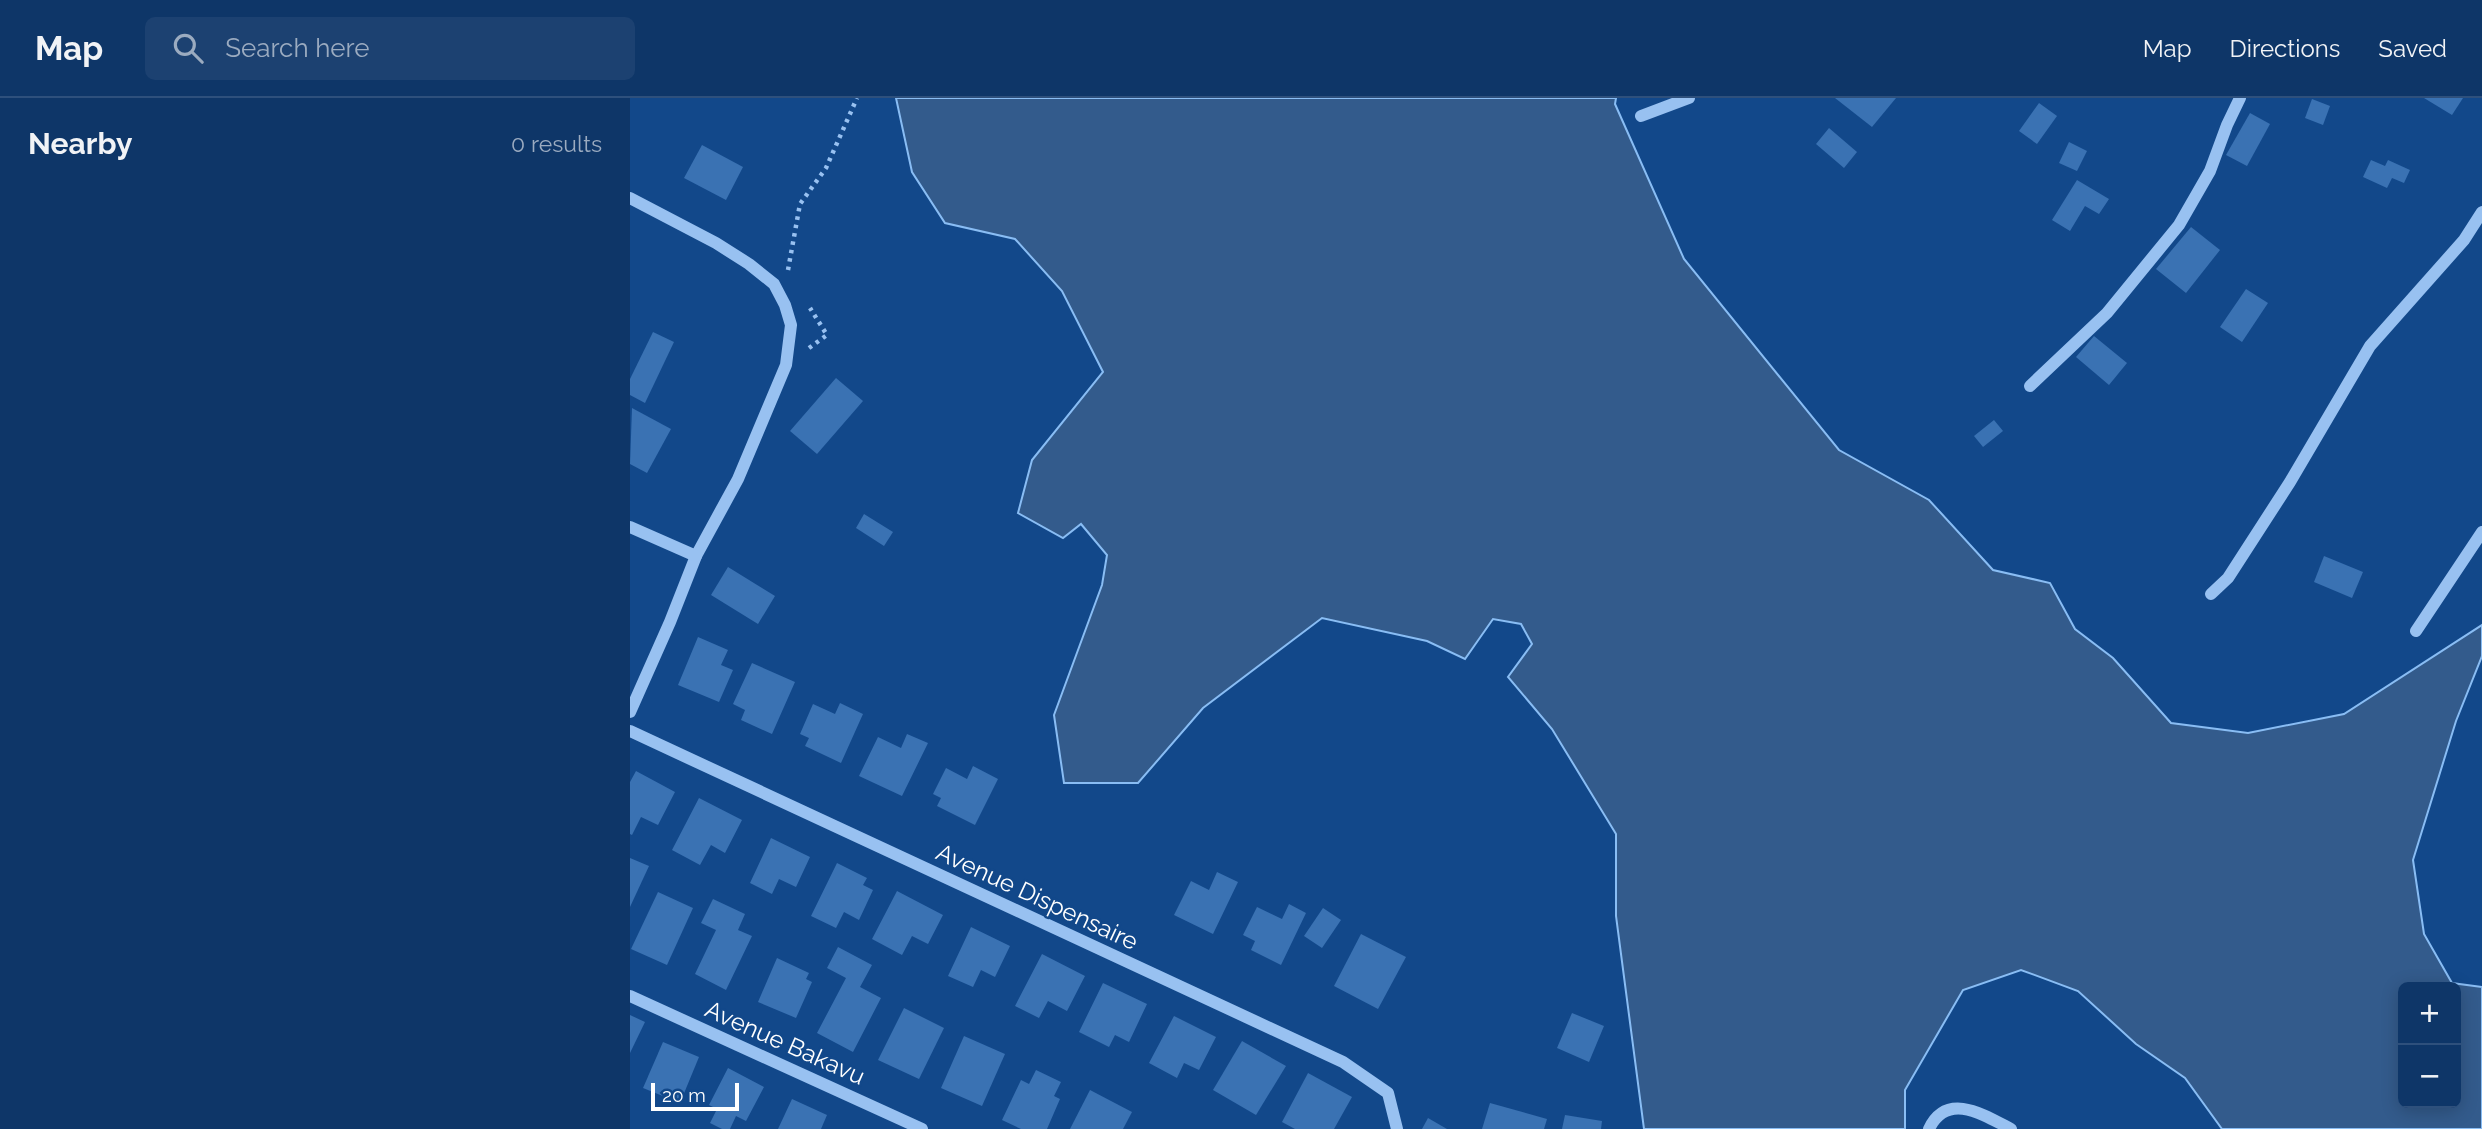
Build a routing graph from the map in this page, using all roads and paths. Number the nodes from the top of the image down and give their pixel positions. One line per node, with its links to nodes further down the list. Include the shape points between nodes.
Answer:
1 (857, 98): 7 (path, via 826,168 800,204)
2 (1689, 98): 4 (street)
3 (2240, 98): 10 (street, via 2210,171 2179,225 2106,313)
4 (1641, 116)
5 (630, 198): 9 (street, via 716,243 774,284 791,325)
6 (2482, 212): 14 (street, via 2464,240 2370,346 2290,482 2228,578)
7 (788, 274)
8 (807, 304): 9 (path, via 827,335)
9 (786, 365): 13 (street, via 738,478)
10 (2030, 386)
11 (630, 527): 13 (street)
12 (2482, 532): 15 (street)
13 (696, 556): 16 (street)
14 (2211, 594)
15 (2416, 631)
16 (630, 712)
17 (630, 731): 20 (street, Avenue Dispensaire, via 1343,1062 1388,1093)
18 (630, 996): 19 (street, Avenue Bakavu)
19 (922, 1129)
20 (1397, 1129)
21 (1929, 1129): 22 (street, via 1946,1109 1966,1109)
22 (2011, 1129)

